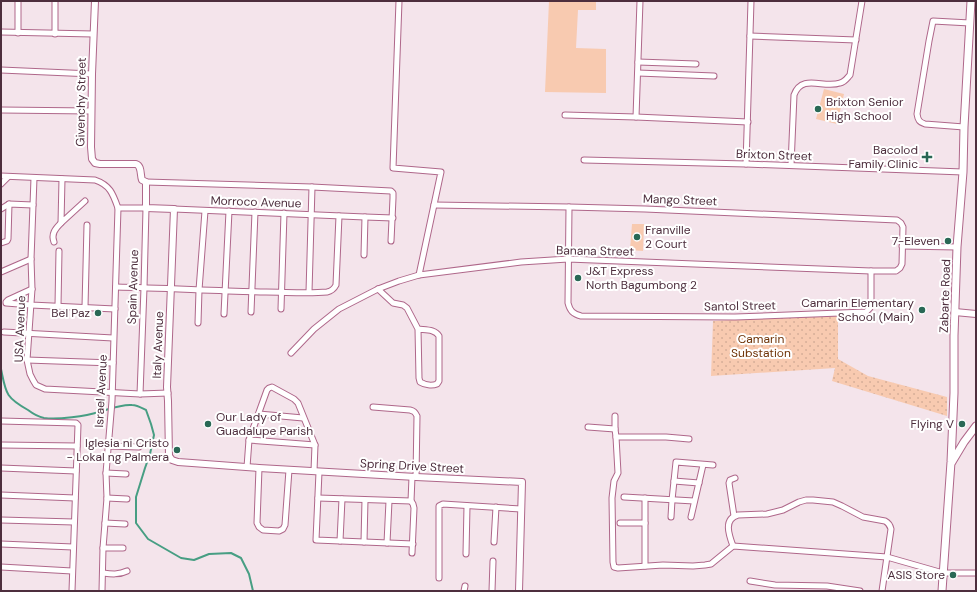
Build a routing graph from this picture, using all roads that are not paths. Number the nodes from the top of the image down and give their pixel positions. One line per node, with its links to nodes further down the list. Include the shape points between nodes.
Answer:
1 (18, 1): 11 (street)
2 (55, 1): 12 (street)
3 (95, 1): 13 (street, Givenchy Street)
4 (399, 1): 42 (street, via 393,168 440,172)
5 (640, 1): 16 (street)
6 (752, 1): 14 (street)
7 (862, 1): 15 (street)
8 (971, 1): 9 (main road, Zabarte Road)
9 (970, 23): 27 (main road, Zabarte Road); 27 (street, via 933,21 917,114 918,119 925,124)
10 (1, 32): 11 (street)
11 (18, 33): 12 (street)
12 (55, 34): 13 (street)
13 (93, 34): 20 (street, Givenchy Street)
14 (750, 36): 15 (street); 26 (street)
15 (856, 40): 30 (street, via 850,75 846,80 836,85 807,83 796,90)
16 (638, 62): 17 (street); 19 (street)
17 (696, 64)
18 (1, 70): 20 (street)
19 (638, 73): 21 (street); 25 (street)
20 (92, 74): 23 (street, Givenchy Street)
21 (714, 76)
22 (1, 110): 23 (street)
23 (91, 111): 36 (street, Givenchy Street, via 91,147 95,163 139,165 140,176)
24 (565, 115): 25 (street)
25 (636, 117): 26 (street)
26 (748, 122): 29 (street)
27 (964, 126): 31 (main road, Zabarte Road)
28 (584, 160): 29 (street, Brixton Street)
29 (746, 164): 30 (street, Brixton Street)
30 (791, 166): 31 (street, Brixton Street)
31 (963, 172): 62 (main road, Zabarte Road)
32 (1, 176): 33 (street)
33 (8, 177): 34 (street); 37 (street)
34 (34, 178): 35 (street); 41 (street, USA Avenue)
35 (62, 179): 44 (street, Israel Avenue, via 102,182 112,193); 56 (street)
36 (146, 182): 38 (street); 45 (street, Spain Avenue)
37 (1, 184)
38 (312, 187): 52 (street); 55 (street, via 391,191)
39 (85, 201): 56 (street)
40 (9, 204): 41 (street); 46 (street); 60 (street, via 8,239)
41 (33, 205): 65 (street, USA Avenue)
42 (434, 205): 43 (street, Mango Street); 69 (street)
43 (569, 207): 61 (street, Mango Street, via 897,220 903,226); 66 (street)
44 (118, 208): 45 (street, Morroco Avenue); 70 (street, Israel Avenue)
45 (146, 208): 47 (street, Morroco Avenue); 71 (street, Spain Avenue)
46 (1, 209)
47 (174, 210): 48 (street, Morroco Avenue); 72 (street, Italy Avenue)
48 (205, 211): 49 (street, Morroco Avenue); 75 (street)
49 (229, 212): 50 (street, Morroco Avenue); 76 (street)
50 (255, 212): 51 (street, Morroco Avenue); 77 (street)
51 (284, 214): 52 (street, Morroco Avenue); 78 (street)
52 (311, 214): 53 (street, Morroco Avenue); 79 (street)
53 (339, 216): 54 (street, Morroco Avenue); 79 (street, via 335,288 328,292)
54 (365, 216): 55 (street, Morroco Avenue); 64 (street)
55 (393, 218): 58 (street)
56 (61, 223): 59 (street, via 53,234)
57 (87, 225): 82 (street)
58 (391, 241)
59 (54, 242)
60 (1, 243)
61 (902, 246): 62 (street); 67 (street, Banana Street, via 902,264 898,270)
62 (957, 247): 86 (main road, Zabarte Road)
63 (59, 251): 81 (street)
64 (364, 255)
65 (31, 259): 68 (street); 74 (street, USA Avenue)
66 (568, 259): 67 (street, Banana Street); 67 (street, Santol Street, via 569,308 582,316 735,317 866,312 871,305); 69 (street, Banana Street, via 521,262)
67 (871, 271)
68 (1, 272)
69 (419, 275): 73 (street, Banana Street)
70 (116, 287): 71 (street); 83 (street, Israel Avenue)
71 (144, 288): 72 (street); 98 (street, Spain Avenue)
72 (171, 289): 75 (street); 99 (street, Italy Avenue)
73 (378, 289): 90 (street, via 393,303 407,308); 94 (street, Banana Street, via 339,309 314,329)
74 (32, 290): 80 (street, USA Avenue); 80 (street, via 6,302)
75 (200, 290): 76 (street); 89 (street)
76 (225, 291): 77 (street); 87 (street)
77 (252, 291): 78 (street); 85 (street)
78 (282, 292): 79 (street); 84 (street)
79 (309, 292)
80 (31, 305): 81 (street); 92 (street, USA Avenue)
81 (58, 306): 82 (street)
82 (85, 307): 83 (street)
83 (114, 309): 93 (street, Israel Avenue)
84 (281, 310)
85 (251, 312)
86 (955, 312): 88 (street); 116 (main road, Zabarte Road)
87 (224, 314)
88 (976, 314)
89 (198, 324)
90 (418, 329): 90 (street, via 434,331 439,336 439,381 434,385 420,382)
91 (4, 332): 92 (street)
92 (28, 333): 93 (street); 95 (street, USA Avenue)
93 (114, 338): 96 (street, Israel Avenue)
94 (291, 353)
95 (27, 360): 96 (street); 97 (street, USA Avenue, via 36,385 45,389)
96 (112, 363): 97 (street, Israel Avenue)
97 (112, 392): 98 (street, USA Avenue); 114 (street, Israel Avenue)
98 (140, 394): 99 (street, USA Avenue)
99 (168, 394): 117 (street, Italy Avenue, via 169,456 178,462)
100 (373, 406): 128 (street, via 416,412)
101 (259, 414): 103 (street); 103 (street, via 267,390 272,387 294,399); 110 (street)
102 (615, 416): 107 (street)
103 (303, 418): 112 (street)
104 (1, 421): 113 (street, via 76,423)
105 (976, 426): 116 (main road)
106 (588, 427): 107 (street)
107 (615, 429): 108 (street)
108 (616, 437): 109 (street); 171 (street, via 618,473 614,481 612,498 614,567)
109 (689, 439)
110 (249, 440): 112 (street); 120 (street)
111 (1, 445): 113 (street)
112 (315, 445): 125 (street)
113 (77, 446): 124 (street)
114 (108, 446): 115 (street); 126 (street, Israel Avenue)
115 (139, 447)
116 (951, 462): 175 (main road, Zabarte Road)
117 (192, 463): 120 (street, Spring Drive Street)
118 (703, 465): 119 (street); 130 (street, via 676,462); 131 (street)
119 (713, 465)
120 (247, 467): 122 (street, Spring Drive Street)
121 (1, 468): 124 (street)
122 (259, 468): 123 (street, Spring Drive Street); 123 (street, via 257,522 263,530 279,531 285,525)
123 (288, 470): 125 (street, Spring Drive Street)
124 (76, 471): 134 (street)
125 (317, 472): 128 (street, Spring Drive Street); 136 (street)
126 (106, 473): 127 (street); 135 (street, Israel Avenue)
127 (126, 474)
128 (414, 477): 143 (street); 147 (street, Spring Drive Street, via 522,482)
129 (735, 478): 148 (street, via 730,480 729,484)
130 (674, 481): 131 (street); 142 (street)
131 (699, 483): 144 (street)
132 (1, 495): 134 (street)
133 (624, 497): 137 (street)
134 (75, 498): 152 (street)
135 (107, 498): 138 (street); 153 (street, Israel Avenue)
136 (318, 498): 139 (street); 157 (street, via 316,540)
137 (645, 498): 142 (street); 155 (street)
138 (127, 499)
139 (342, 499): 140 (street); 157 (street)
140 (365, 500): 141 (street); 158 (street)
141 (389, 500): 143 (street); 160 (street)
142 (672, 500): 144 (street); 149 (street)
143 (411, 501): 162 (street, via 414,508)
144 (694, 501): 150 (street)
145 (467, 506): 146 (street); 168 (street); 178 (street, via 439,506)
146 (496, 507): 147 (street); 159 (street)
147 (521, 509): 183 (street, Spring Drive Street)
148 (734, 516): 163 (street, via 728,529); 169 (street, via 767,514 806,500 833,502 863,517 888,522 891,529)
149 (672, 517)
150 (691, 517)
151 (1, 520): 152 (street)
152 (74, 522): 164 (street)
153 (105, 523): 156 (street); 165 (street, Israel Avenue)
154 (620, 523): 155 (street)
155 (645, 523): 171 (street)
156 (125, 524)
157 (340, 541): 158 (street)
158 (364, 542): 160 (street)
159 (494, 542)
160 (388, 543): 162 (street)
161 (1, 544): 164 (street)
162 (412, 544): 167 (street)
163 (734, 546): 169 (street); 171 (street, via 711,564)
164 (73, 547): 173 (street)
165 (103, 548): 166 (street); 176 (street, Israel Avenue)
166 (123, 548)
167 (412, 553)
168 (466, 554)
169 (887, 557): 175 (street); 185 (street)
170 (493, 561): 182 (street)
171 (646, 566)
172 (1, 568): 173 (street)
173 (72, 571): 180 (street)
174 (127, 571): 176 (street, via 116,574)
175 (943, 572): 177 (street); 186 (main road, Zabarte Road)
176 (103, 573): 181 (street, Israel Avenue)
177 (976, 573)
178 (439, 578)
179 (750, 580): 184 (street, via 775,585 828,586)
180 (72, 591)
181 (102, 591)
182 (492, 591)
183 (520, 591)
184 (860, 591)
185 (882, 591)
186 (942, 591)

